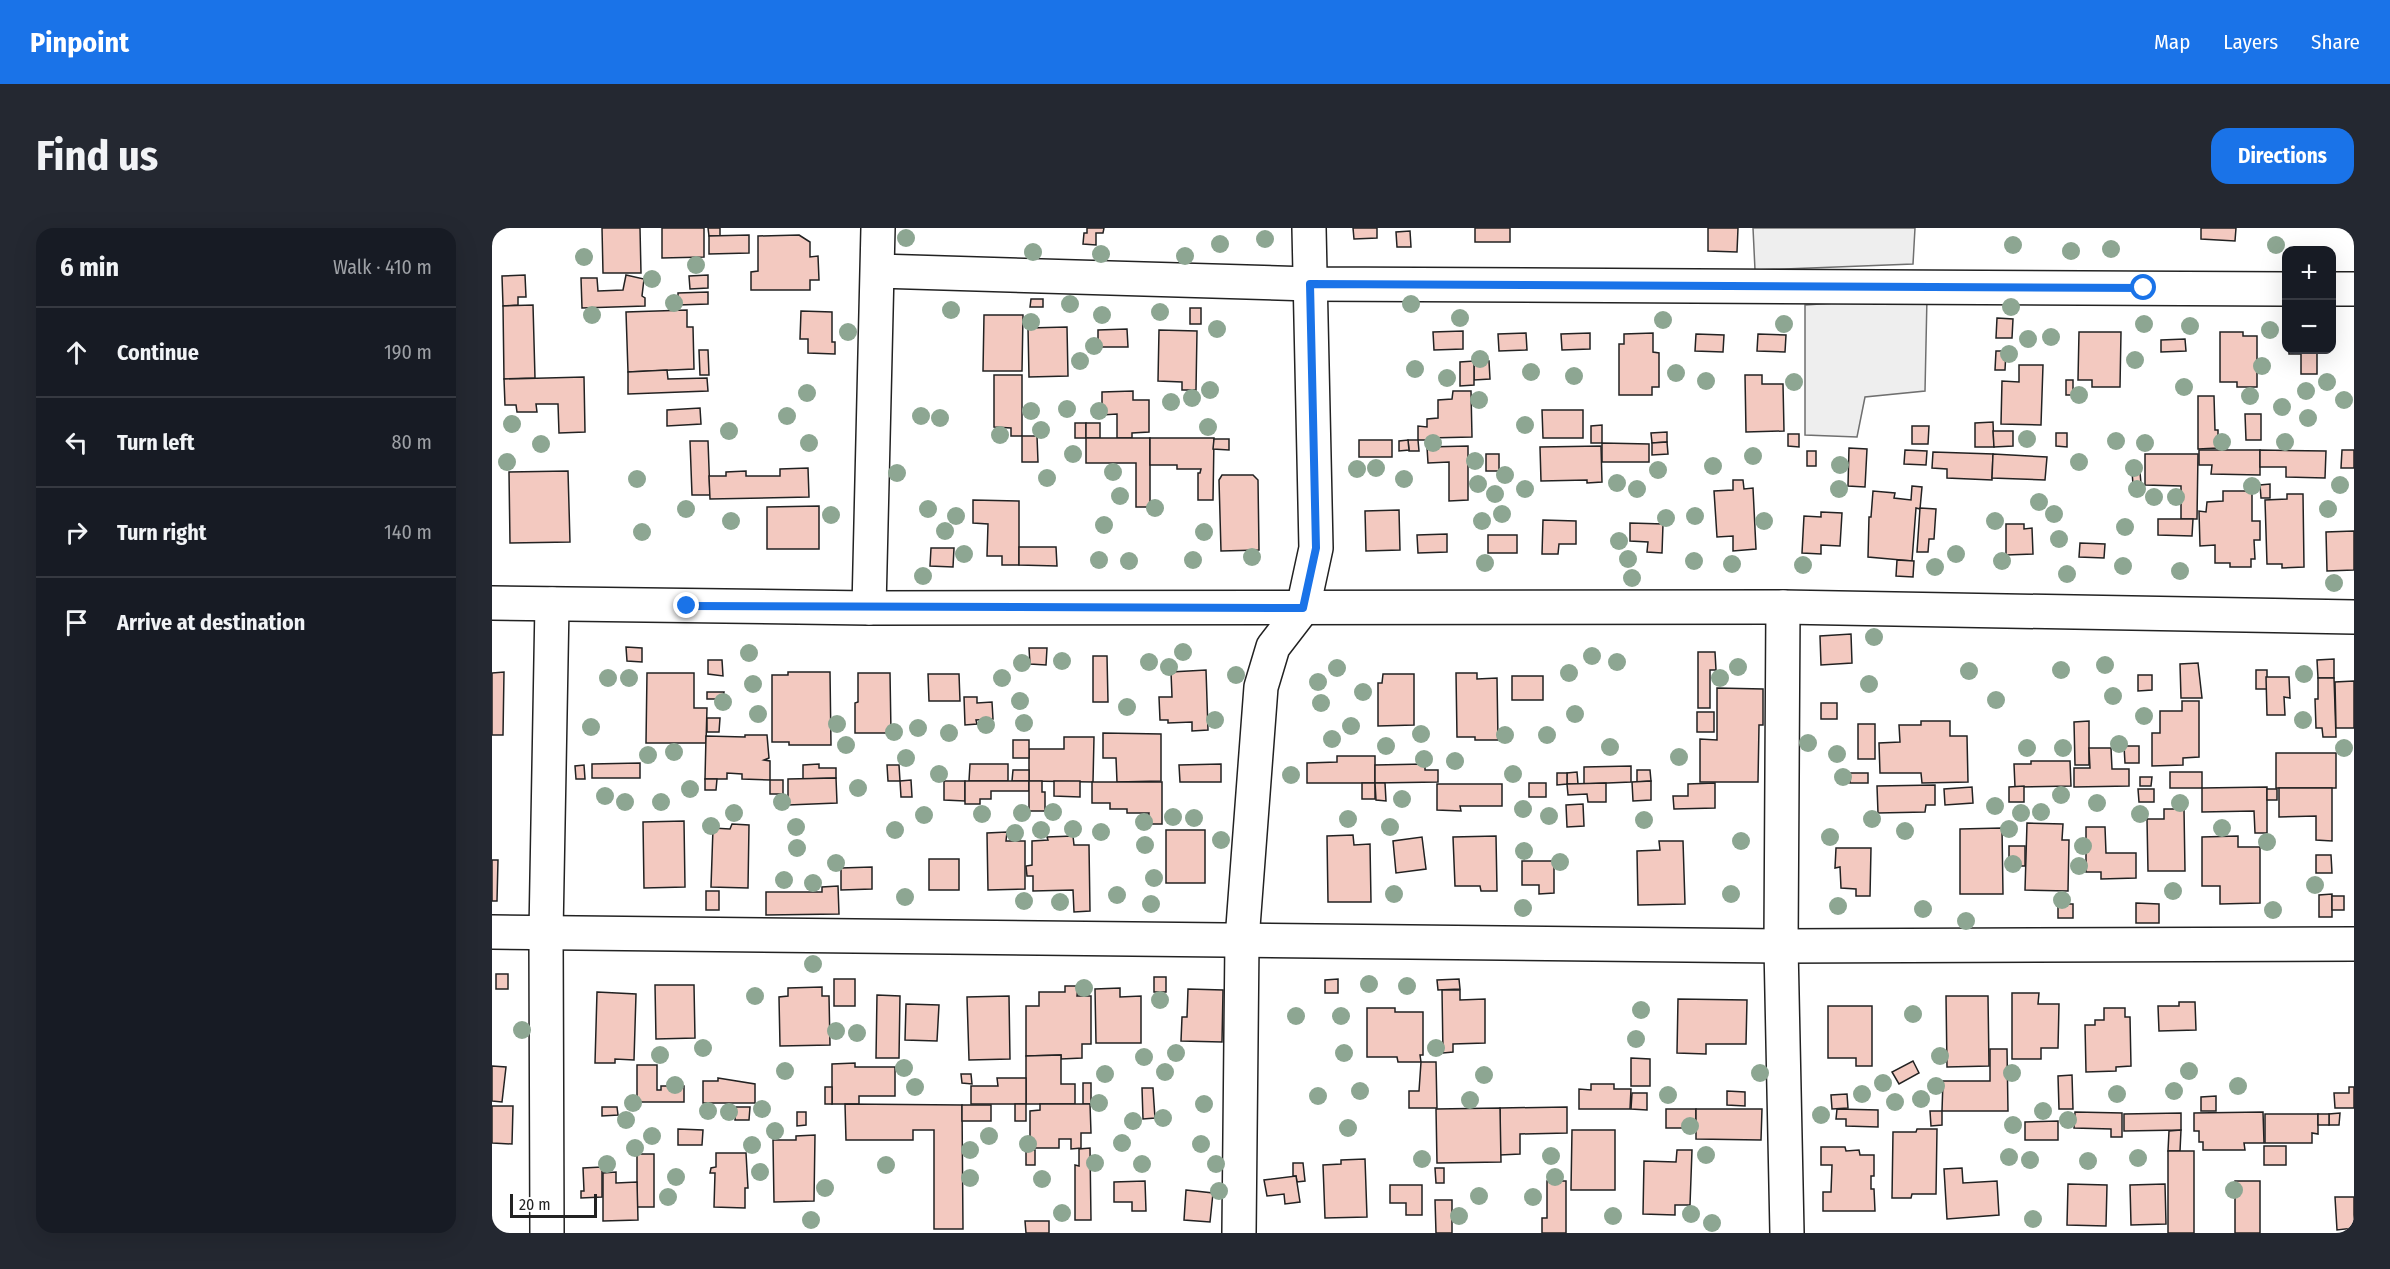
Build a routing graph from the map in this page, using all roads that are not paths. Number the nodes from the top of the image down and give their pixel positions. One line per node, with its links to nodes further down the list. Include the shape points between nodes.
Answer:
1 (878, 228): 3 (street)
2 (1310, 228): 4 (street)
3 (878, 271): 4 (street); 11 (street)
4 (1310, 284): 5 (street); 12 (street, via 1316,548)
5 (2282, 289)
6 (2336, 289): 7 (street)
7 (2354, 289)
8 (492, 603): 9 (street)
9 (552, 604): 11 (street); 15 (street)
10 (1783, 607): 12 (street); 13 (street); 18 (street)
11 (868, 608): 12 (street)
12 (1303, 608): 16 (street, via 1273,647 1262,687)
13 (2354, 617)
14 (492, 932): 15 (street)
15 (546, 933): 16 (street); 19 (street)
16 (1242, 940): 18 (street); 20 (street)
17 (2354, 944): 18 (street)
18 (1781, 946): 21 (street)
19 (547, 1233)
20 (1239, 1233)
21 (1787, 1233)

